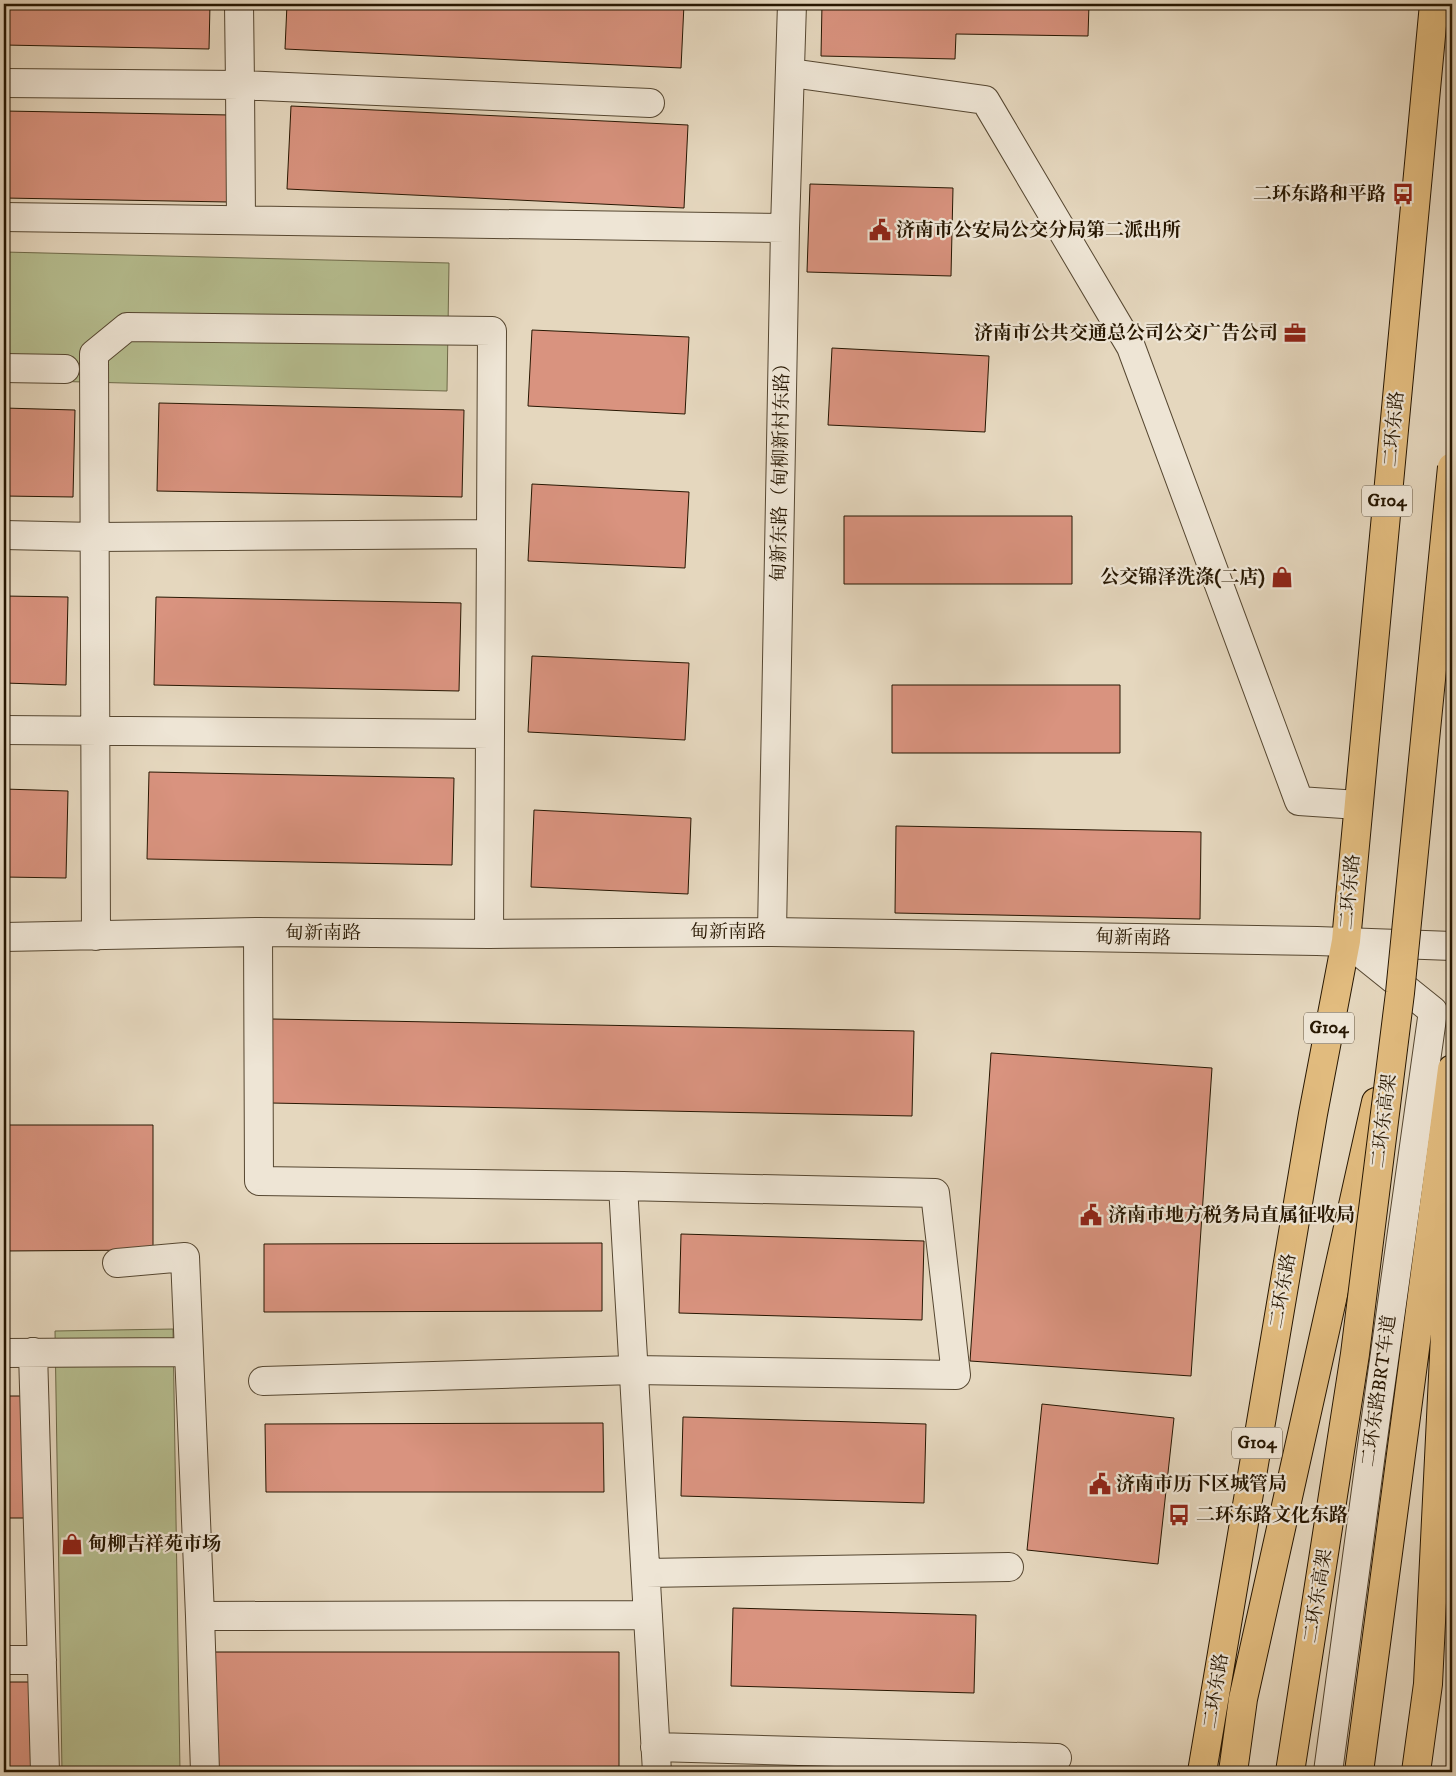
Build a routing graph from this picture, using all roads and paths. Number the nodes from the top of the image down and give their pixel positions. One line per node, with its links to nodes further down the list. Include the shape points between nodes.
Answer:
1 (239, 4): 6 (street)
2 (792, 4): 4 (street, 甸新东路（甸柳新村东路）)
3 (1434, 4): 20 (highway, 二环东路 / G104)
4 (791, 73): 10 (street, 甸新东路（甸柳新村东路）); 20 (street, via 985,100 1131,347 1299,800)
5 (4, 83): 6 (street)
6 (240, 84): 7 (street); 9 (street)
7 (650, 103)
8 (4, 216): 9 (street)
9 (241, 220): 10 (street)
10 (785, 228): 22 (street, 甸新东路（甸柳新村东路）)
11 (4, 368): 12 (street)
12 (66, 369)
13 (1452, 467): 28 (highway, 二环东高架, bridge)
14 (491, 534): 16 (street); 16 (street, via 492,331 127,328 94,354); 19 (street)
15 (4, 535): 16 (street)
16 (96, 537): 18 (street)
17 (4, 730): 18 (street)
18 (96, 731): 19 (street); 24 (street)
19 (490, 734): 23 (street)
20 (1358, 805): 26 (highway, 二环东路 / G104)
21 (258, 932): 23 (street, 甸新南路); 24 (street, 甸新南路); 31 (street, via 259,1181)
22 (772, 932): 23 (street, 甸新南路); 26 (street, 甸新南路)
23 (489, 934)
24 (96, 936): 25 (street, 甸新南路)
25 (4, 937)
26 (1346, 941): 27 (street, 甸新南路); 29 (street, 二环东路BRT车道); 49 (highway, 二环东路 / G104, via 1313,1114)
27 (1452, 946)
28 (1400, 993): 50 (highway, bridge, via 1243,1699); 51 (highway, 二环东高架, bridge, via 1355,1354)
29 (1443, 1005): 52 (street, 二环东路BRT车道, via 1369,1462)
30 (1452, 1069): 53 (highway)
31 (623, 1186): 37 (street); 37 (street, via 935,1193 956,1375)
32 (1452, 1192): 54 (highway, via 1428,1684)
33 (117, 1263): 35 (street, via 185,1257)
34 (33, 1352): 35 (street); 36 (street); 44 (street)
35 (188, 1352): 42 (street)
36 (4, 1353)
37 (634, 1370): 38 (street); 40 (street)
38 (263, 1381)
39 (1009, 1567): 40 (street)
40 (646, 1573): 41 (street)
41 (648, 1615): 42 (street); 46 (street)
42 (200, 1616): 48 (street)
43 (4, 1660): 44 (street)
44 (42, 1660): 47 (street)
45 (1057, 1758): 46 (street)
46 (656, 1760)
47 (45, 1772)
48 (205, 1772)
49 (1202, 1772)
50 (1233, 1772)
51 (1290, 1772)
52 (1328, 1772)
53 (1359, 1772)
54 (1416, 1772)

